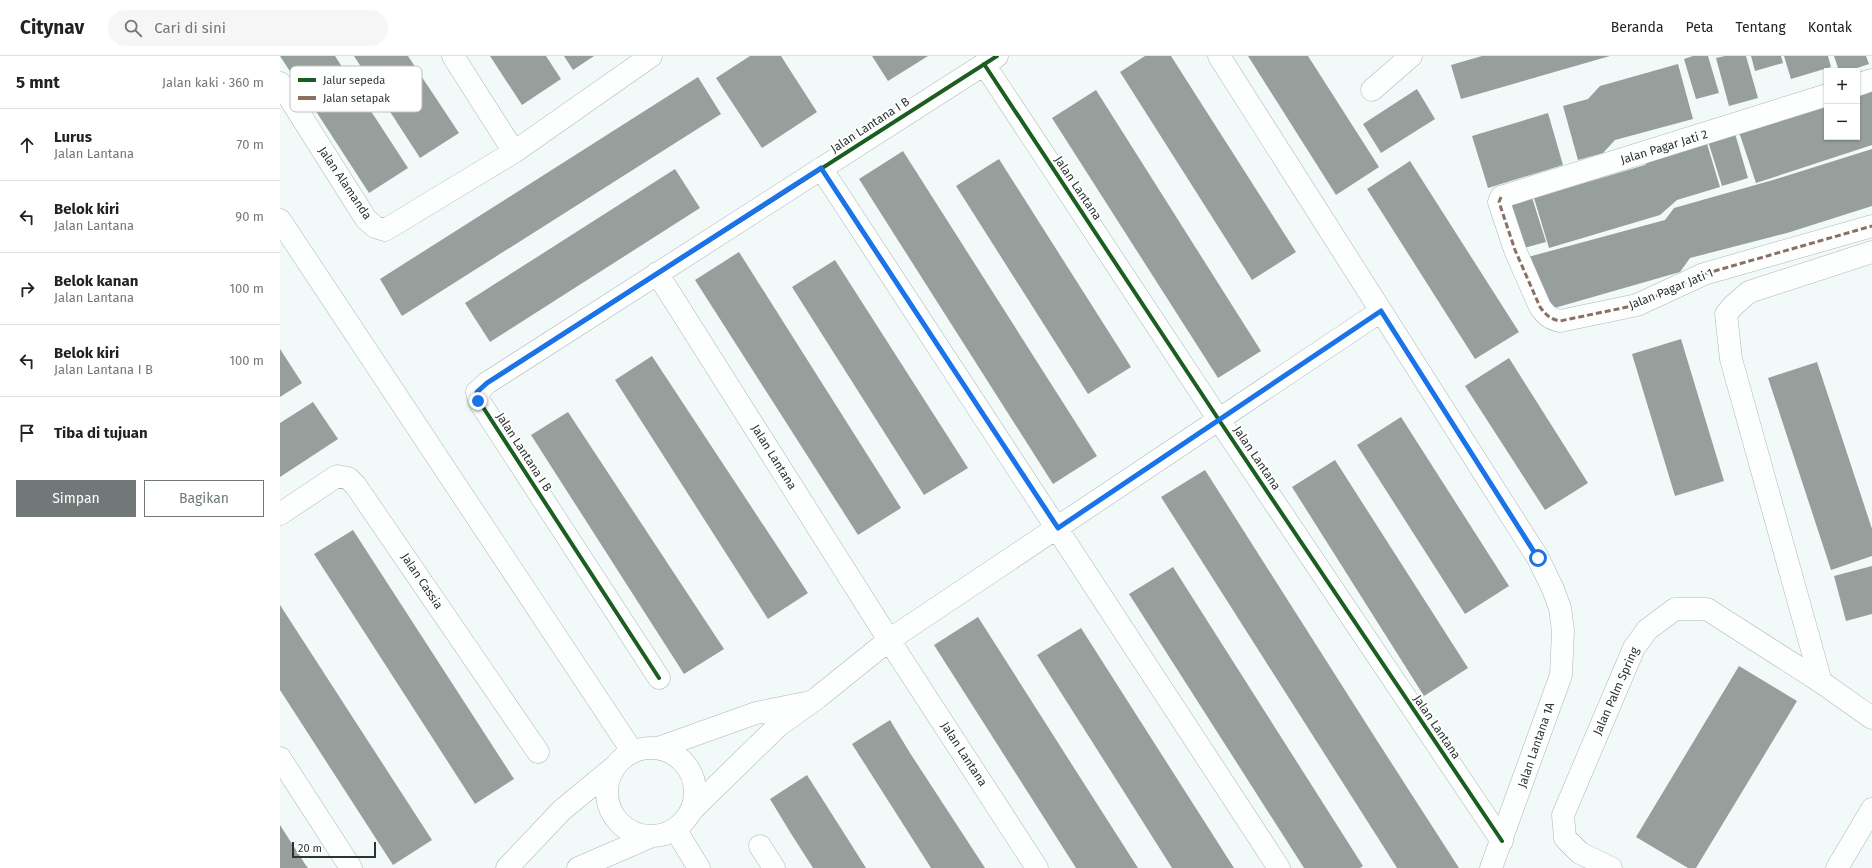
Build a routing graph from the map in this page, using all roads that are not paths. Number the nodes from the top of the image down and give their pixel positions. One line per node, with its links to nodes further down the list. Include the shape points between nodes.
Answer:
1 (453, 56): 13 (street)
2 (651, 56): 13 (street, Jalan Alamanda)
3 (1219, 56): 20 (street)
4 (1411, 56): 9 (street)
5 (990, 60): 14 (street, Jalan Lantana I B); 21 (street, Jalan Lantana)
6 (1872, 80): 8 (street)
7 (280, 83): 11 (street, Jalan Alamanda)
8 (1860, 84)
9 (1372, 90)
10 (1824, 96): 15 (street, Jalan Pagar Jati 2)
11 (290, 99)
12 (298, 112): 13 (street, Jalan Alamanda, via 366,219 375,227 385,230)
13 (514, 152)
14 (821, 168): 19 (street, Jalan Lantana I B); 23 (street)
15 (1501, 197): 17 (street, Jalan Pagar Jati 1, via 1499,202 1508,230 1540,307 1549,317 1560,321 1637,305 1704,274)
16 (280, 220): 30 (street)
17 (1872, 226)
18 (1872, 252): 26 (street, via 1749,292 1726,314 1732,359)
19 (657, 273): 24 (street, Jalan Lantana); 25 (street, Jalan Lantana I B, via 477,392 478,401)
20 (1381, 311): 21 (street, Jalan Lantana); 38 (street, Jalan Lantana 1A, via 1538,558 1560,608 1563,631 1561,675)
21 (1219, 420): 23 (street, Jalan Lantana); 38 (street, Jalan Lantana)
22 (280, 514): 31 (street, Jalan Cassia, via 337,476 348,478 356,486)
23 (1058, 528): 24 (street, Jalan Lantana); 46 (street)
24 (889, 640): 27 (street, Jalan Lantana); 45 (street, Jalan Lantana)
25 (659, 678)
26 (1821, 682): 28 (street, Jalan Palm Spring); 48 (street, Jalan Palm Spring, via 1707,609 1675,609 1647,630 1634,648 1563,815 1565,838 1580,853)
27 (812, 701): 29 (street, Jalan Lantana, via 756,713); 35 (street, Jalan Lantana, via 778,726)
28 (1872, 718)
29 (658, 748): 30 (street); 35 (street, via 671,752 682,760 690,771 695,783)
30 (632, 751): 33 (street, via 621,758)
31 (538, 752)
32 (280, 758): 40 (street)
33 (613, 768): 37 (street, via 607,782 607,798 612,813 621,826 634,834); 41 (street, via 562,810)
34 (1872, 809): 49 (street)
35 (692, 810): 36 (street, via 685,821)
36 (675, 829): 37 (street, via 663,835); 43 (street)
37 (650, 837): 42 (street)
38 (1502, 841): 47 (street, Jalan Lantana 1A)
39 (760, 846): 44 (street)
40 (351, 868)
41 (507, 868)
42 (578, 868)
43 (699, 868)
44 (774, 868)
45 (1037, 868)
46 (1279, 868)
47 (1491, 868)
48 (1611, 868)
49 (1837, 868)

